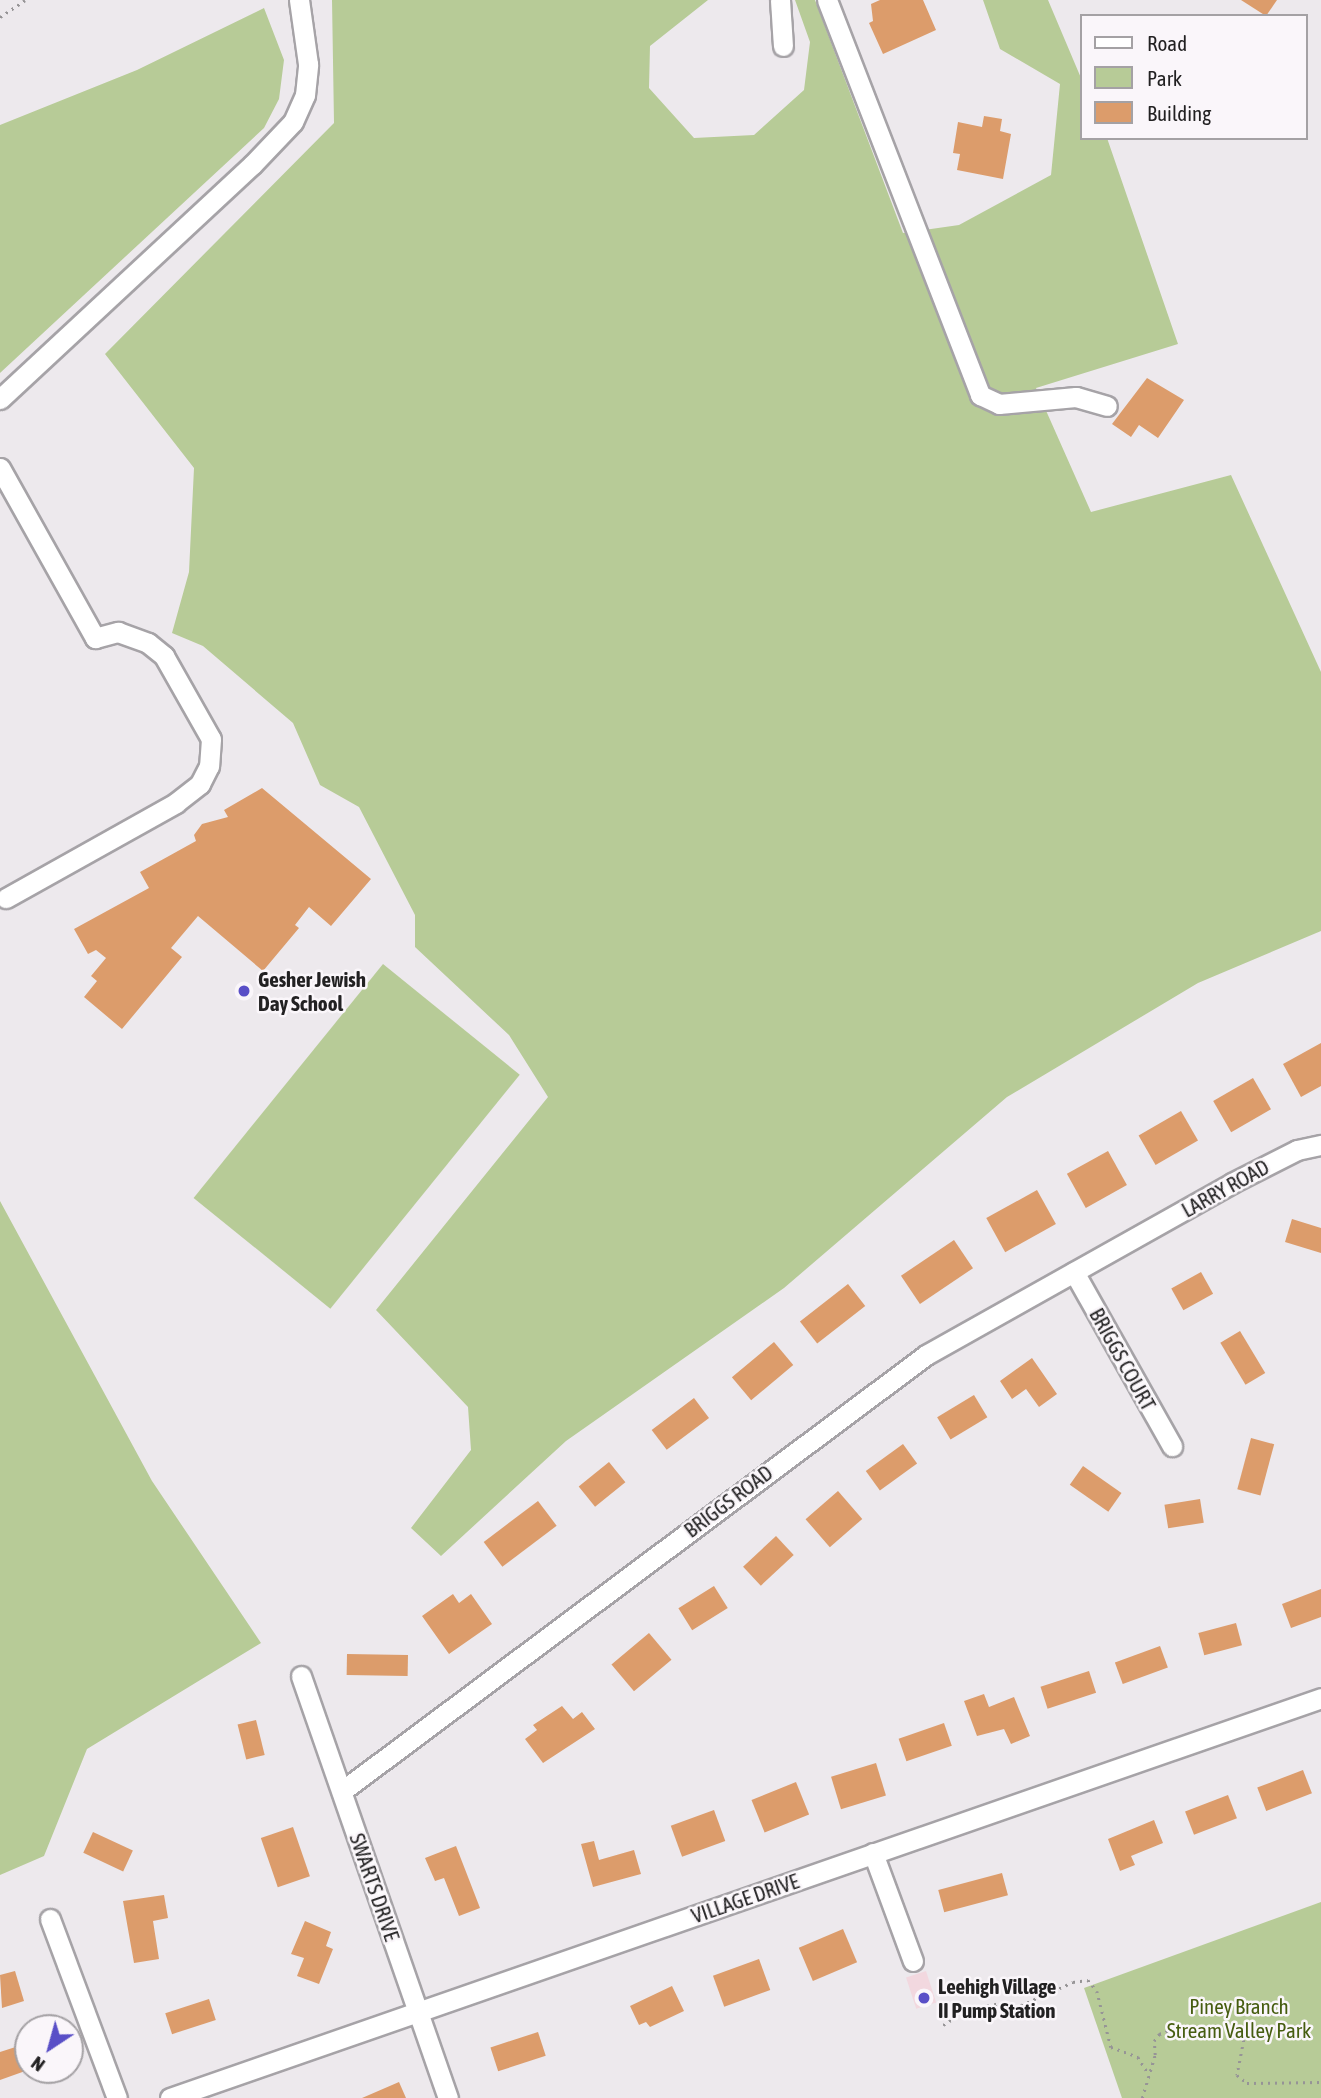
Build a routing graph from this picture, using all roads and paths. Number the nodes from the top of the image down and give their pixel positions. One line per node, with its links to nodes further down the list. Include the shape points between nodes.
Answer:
1 (25, 0): 5 (path)
2 (299, 0): 7 (street, via 308,64 305,95 293,121 252,165)
3 (780, 0): 6 (street)
4 (827, 0): 8 (street, via 980,395 999,404 1076,397)
5 (0, 17)
6 (783, 46)
7 (0, 399)
8 (1107, 406)
9 (0, 468): 10 (street, via 95,638 118,632 148,643 164,656 211,739 209,766 200,784 176,803)
10 (6, 898)
11 (1321, 1145): 12 (street, LARRY ROAD, via 1297,1150)
12 (1132, 1240): 13 (street, BRIGGS ROAD)
13 (1074, 1272): 14 (street, BRIGGS COURT); 17 (street, BRIGGS ROAD, via 891,1378)
14 (1171, 1446)
15 (301, 1676): 17 (street, SWARTS DRIVE)
16 (1321, 1698): 18 (street, VILLAGE DRIVE)
17 (342, 1791): 21 (street, SWARTS DRIVE)
18 (873, 1853): 20 (street); 21 (street, VILLAGE DRIVE)
19 (50, 1919): 25 (street)
20 (913, 1961)
21 (418, 2011): 26 (street, VILLAGE DRIVE); 27 (street, SWARTS DRIVE)
22 (943, 2025): 23 (path, via 967,2010 1000,2003 1008,2011 1073,1982 1088,1980 1097,1991 1111,2047 1138,2057)
23 (1148, 2073): 24 (path, via 1158,2034 1177,2028 1233,2029 1244,2040 1236,2062 1241,2080); 28 (path)
24 (1321, 2082)
25 (117, 2098)
26 (170, 2098)
27 (448, 2098)
28 (1142, 2098)

